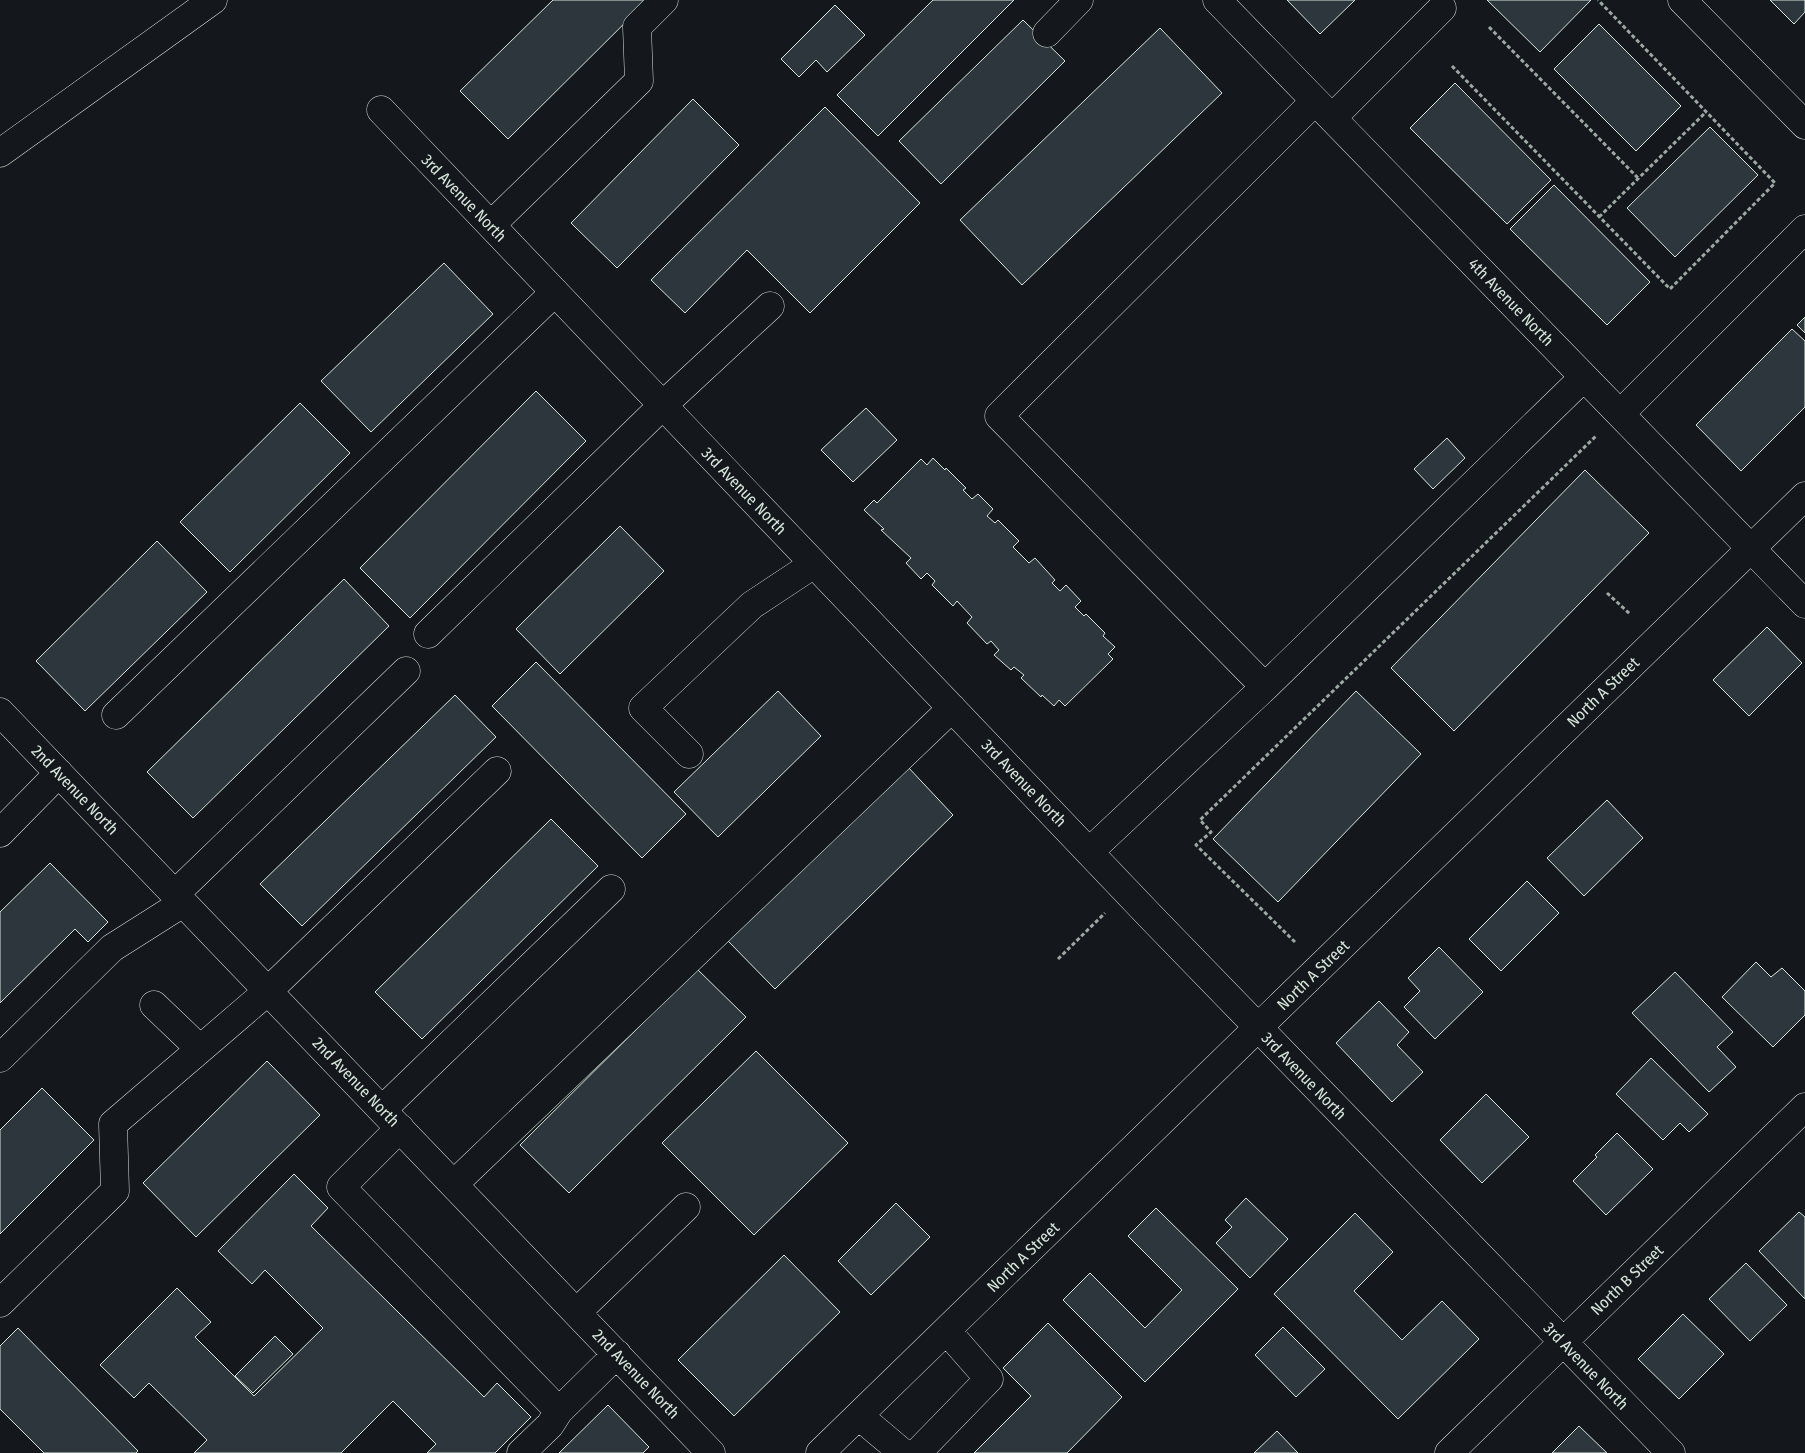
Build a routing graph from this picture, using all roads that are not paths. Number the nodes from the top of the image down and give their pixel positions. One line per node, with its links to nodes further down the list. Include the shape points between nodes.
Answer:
1 (213, 0): 11 (main road)
2 (664, 0): 12 (main road, via 638,27 639,81)
3 (1079, 0): 7 (main road)
4 (1217, 0): 8 (main road, 4th Avenue North)
5 (1682, 0): 10 (main road)
6 (1442, 8): 8 (main road)
7 (1047, 33)
8 (1323, 109): 16 (main road, 4th Avenue North); 25 (main road, via 999,416)
9 (381, 110): 12 (main road, 3rd Avenue North)
10 (1805, 124)
11 (0, 153)
12 (490, 225): 14 (main road, 3rd Avenue North)
13 (1805, 229): 18 (main road)
14 (555, 292): 17 (main road, 3rd Avenue North); 28 (main road)
15 (770, 306): 17 (main road)
16 (1584, 377): 18 (main road, 4th Avenue North); 25 (main road)
17 (663, 405): 21 (main road, 3rd Avenue North); 23 (main road)
18 (1611, 422): 20 (main road, 4th Avenue North)
19 (1805, 496): 20 (main road, North A Street)
20 (1751, 549): 22 (main road, 4th Avenue North); 38 (main road, North A Street)
21 (814, 564): 26 (main road, 3rd Avenue North); 29 (main road, via 752,605 644,708)
22 (1805, 604)
23 (428, 634)
24 (406, 671): 35 (main road)
25 (1265, 687): 33 (main road)
26 (952, 708): 33 (main road, 3rd Avenue North); 43 (main road)
27 (0, 712): 31 (main road, 2nd Avenue North)
28 (116, 715)
29 (689, 754)
30 (497, 771): 36 (main road)
31 (59, 773): 32 (main road); 35 (main road, 2nd Avenue North)
32 (0, 833)
33 (1090, 852): 38 (main road, 3rd Avenue North)
34 (611, 889): 42 (main road)
35 (179, 898): 36 (main road, 2nd Avenue North); 40 (main road, via 112,948)
36 (268, 991): 39 (main road); 42 (main road, 2nd Avenue North)
37 (154, 1005): 39 (main road)
38 (1258, 1028): 47 (main road, North A Street); 48 (main road, 3rd Avenue North)
39 (200, 1049): 45 (main road, via 113,1124 115,1192)
40 (0, 1058)
41 (1805, 1107): 48 (main road, North B Street)
42 (391, 1119): 43 (main road, 2nd Avenue North); 50 (main road, via 341,1187)
43 (454, 1184): 46 (main road, 2nd Avenue North)
44 (686, 1207): 46 (main road)
45 (0, 1303)
46 (577, 1312): 49 (main road, 2nd Avenue North)
47 (947, 1331): 51 (main road, North A Street); 56 (main road, via 989,1379)
48 (1563, 1342): 57 (main road, North B Street); 58 (main road, 3rd Avenue North)
49 (617, 1354): 50 (main road); 53 (main road, 2nd Avenue North)
50 (559, 1411): 52 (main road, via 550,1425)
51 (859, 1416): 54 (main road, North A Street); 55 (main road)
52 (521, 1453)
53 (711, 1453)
54 (820, 1453)
55 (903, 1453)
56 (918, 1453)
57 (1449, 1453)
58 (1671, 1453)

